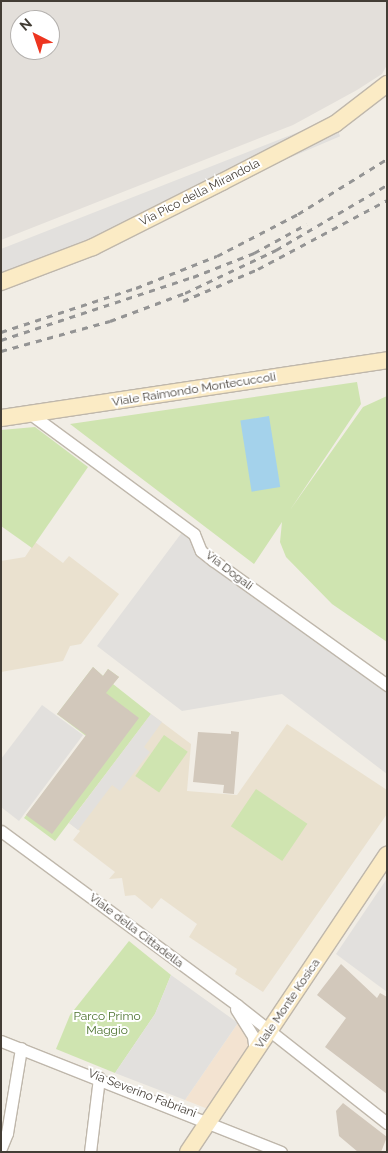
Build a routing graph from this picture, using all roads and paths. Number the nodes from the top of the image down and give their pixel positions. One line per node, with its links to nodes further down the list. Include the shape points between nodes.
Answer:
1 (387, 84): 2 (street, Via Pico della Mirandola, via 335,124 222,182 93,247)
2 (1, 282)
3 (387, 360): 4 (street, Viale Raimondo Montecuccoli)
4 (32, 415): 5 (street, Viale Raimondo Montecuccoli); 6 (street, Via Dogali, via 194,534 201,550 214,561)
5 (1, 418)
6 (387, 686)
7 (1, 830): 9 (street, Viale della Cittadella)
8 (387, 855): 10 (street, Viale Monte Kosica)
9 (229, 1000): 10 (street, Viale della Cittadella); 13 (street, via 249,1029)
10 (269, 1032): 13 (street, Viale Monte Kosica); 16 (street, Viale della Cittadella)
11 (1, 1041): 12 (street, Via Severino Fabriani)
12 (20, 1048): 14 (street, Via Severino Fabriani); 17 (street, via 7,1133)
13 (255, 1052): 15 (street, Viale Monte Kosica)
14 (99, 1078): 15 (street, Via Severino Fabriani); 18 (street)
15 (209, 1120): 19 (street, Viale Monte Kosica); 20 (street, Via Severino Fabriani, via 216,1127)
16 (387, 1124)
17 (1, 1148)
18 (90, 1152)
19 (188, 1152)
20 (281, 1152)

